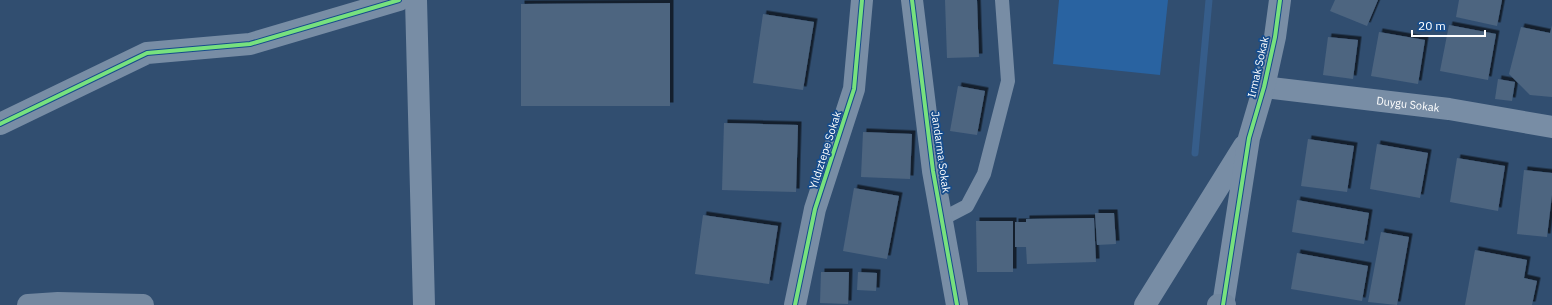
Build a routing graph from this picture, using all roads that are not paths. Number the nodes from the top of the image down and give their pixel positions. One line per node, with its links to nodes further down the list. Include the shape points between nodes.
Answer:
1 (399, 0): 8 (street, via 250,44 147,53)
2 (416, 0): 14 (street)
3 (862, 0): 15 (street, Yıldıztepe Sokak, via 854,89 815,208)
4 (912, 0): 11 (street, Jandarma Sokak, via 933,171)
5 (1002, 0): 11 (lane, via 1008,81 984,174 967,206)
6 (1280, 0): 7 (street, Irmak Sokak)
7 (1264, 87): 9 (street, Duygu Sokak, via 1449,109); 10 (street, Irmak Sokak)
8 (0, 124)
9 (1552, 126)
10 (1249, 138): 17 (street); 19 (street)
11 (942, 219): 16 (street, Jandarma Sokak)
12 (28, 305): 13 (main road)
13 (143, 305)
14 (424, 305)
15 (796, 305)
16 (957, 305)
17 (1145, 305)
18 (1218, 305): 19 (main road)
19 (1224, 305)

